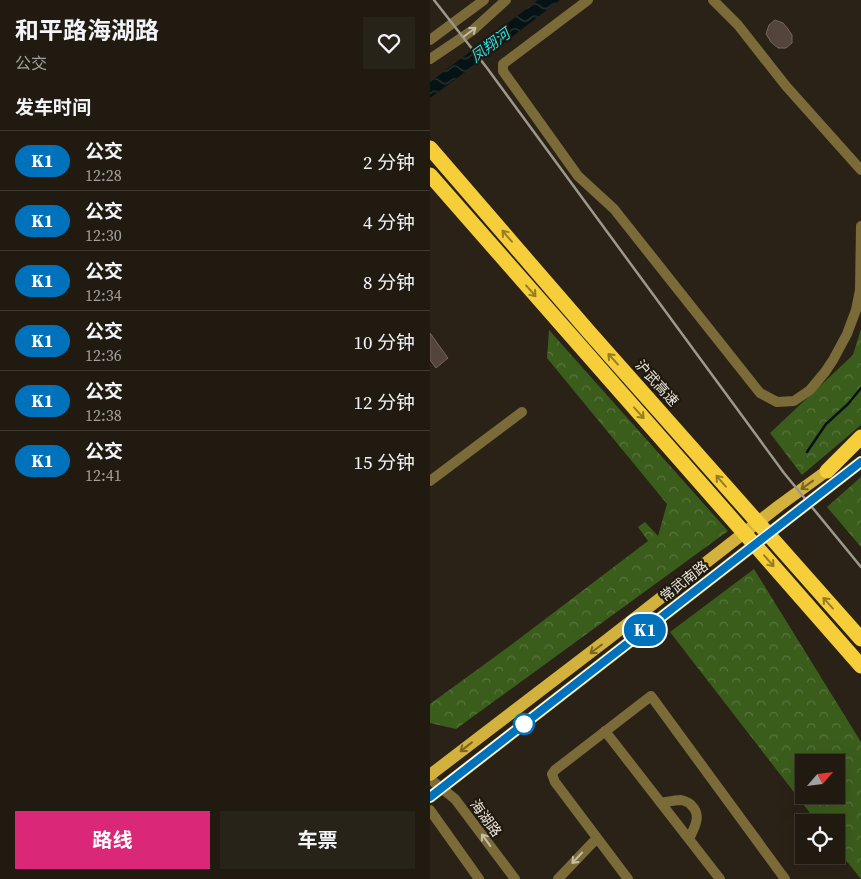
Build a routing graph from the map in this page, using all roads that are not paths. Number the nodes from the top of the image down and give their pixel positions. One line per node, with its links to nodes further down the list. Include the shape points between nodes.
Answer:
1 (484, 0): 5 (street)
2 (506, 0): 6 (street, one-way to 2, via 473,30)
3 (588, 0): 11 (street, via 503,64 504,71 578,176 614,210 760,393 776,402 794,401 810,390 848,334 860,290)
4 (713, 0): 9 (street)
5 (431, 40): 6 (street)
6 (440, 53): 7 (street)
7 (430, 59)
8 (430, 148): 18 (highway, 沪武高速, one-way to 8, bridge)
9 (861, 170)
10 (430, 175): 19 (highway, one-way to 19, bridge)
11 (861, 226)
12 (522, 412): 17 (street)
13 (861, 437): 16 (highway)
14 (861, 446): 16 (main road, 常武南路)
15 (861, 462): 22 (main road, 常武南路)
16 (827, 471): 21 (main road, 常武南路, one-way to 21)
17 (430, 481)
18 (861, 639)
19 (861, 666)
20 (605, 731): 24 (street); 26 (street, via 552,774); 33 (street, via 651,696)
21 (430, 777): 22 (street, 海湖路)
22 (441, 788): 23 (main road, 常武南路); 29 (street, 海湖路, one-way to 22, via 455,799)
23 (430, 797)
24 (661, 803): 27 (street); 27 (street, via 681,800 693,806 698,816)
25 (430, 810): 28 (street)
26 (597, 838): 30 (street, one-way to 30); 31 (street)
27 (689, 839): 32 (street)
28 (479, 879)
29 (514, 879)
30 (558, 879)
31 (628, 879)
32 (720, 879)
33 (785, 879)

